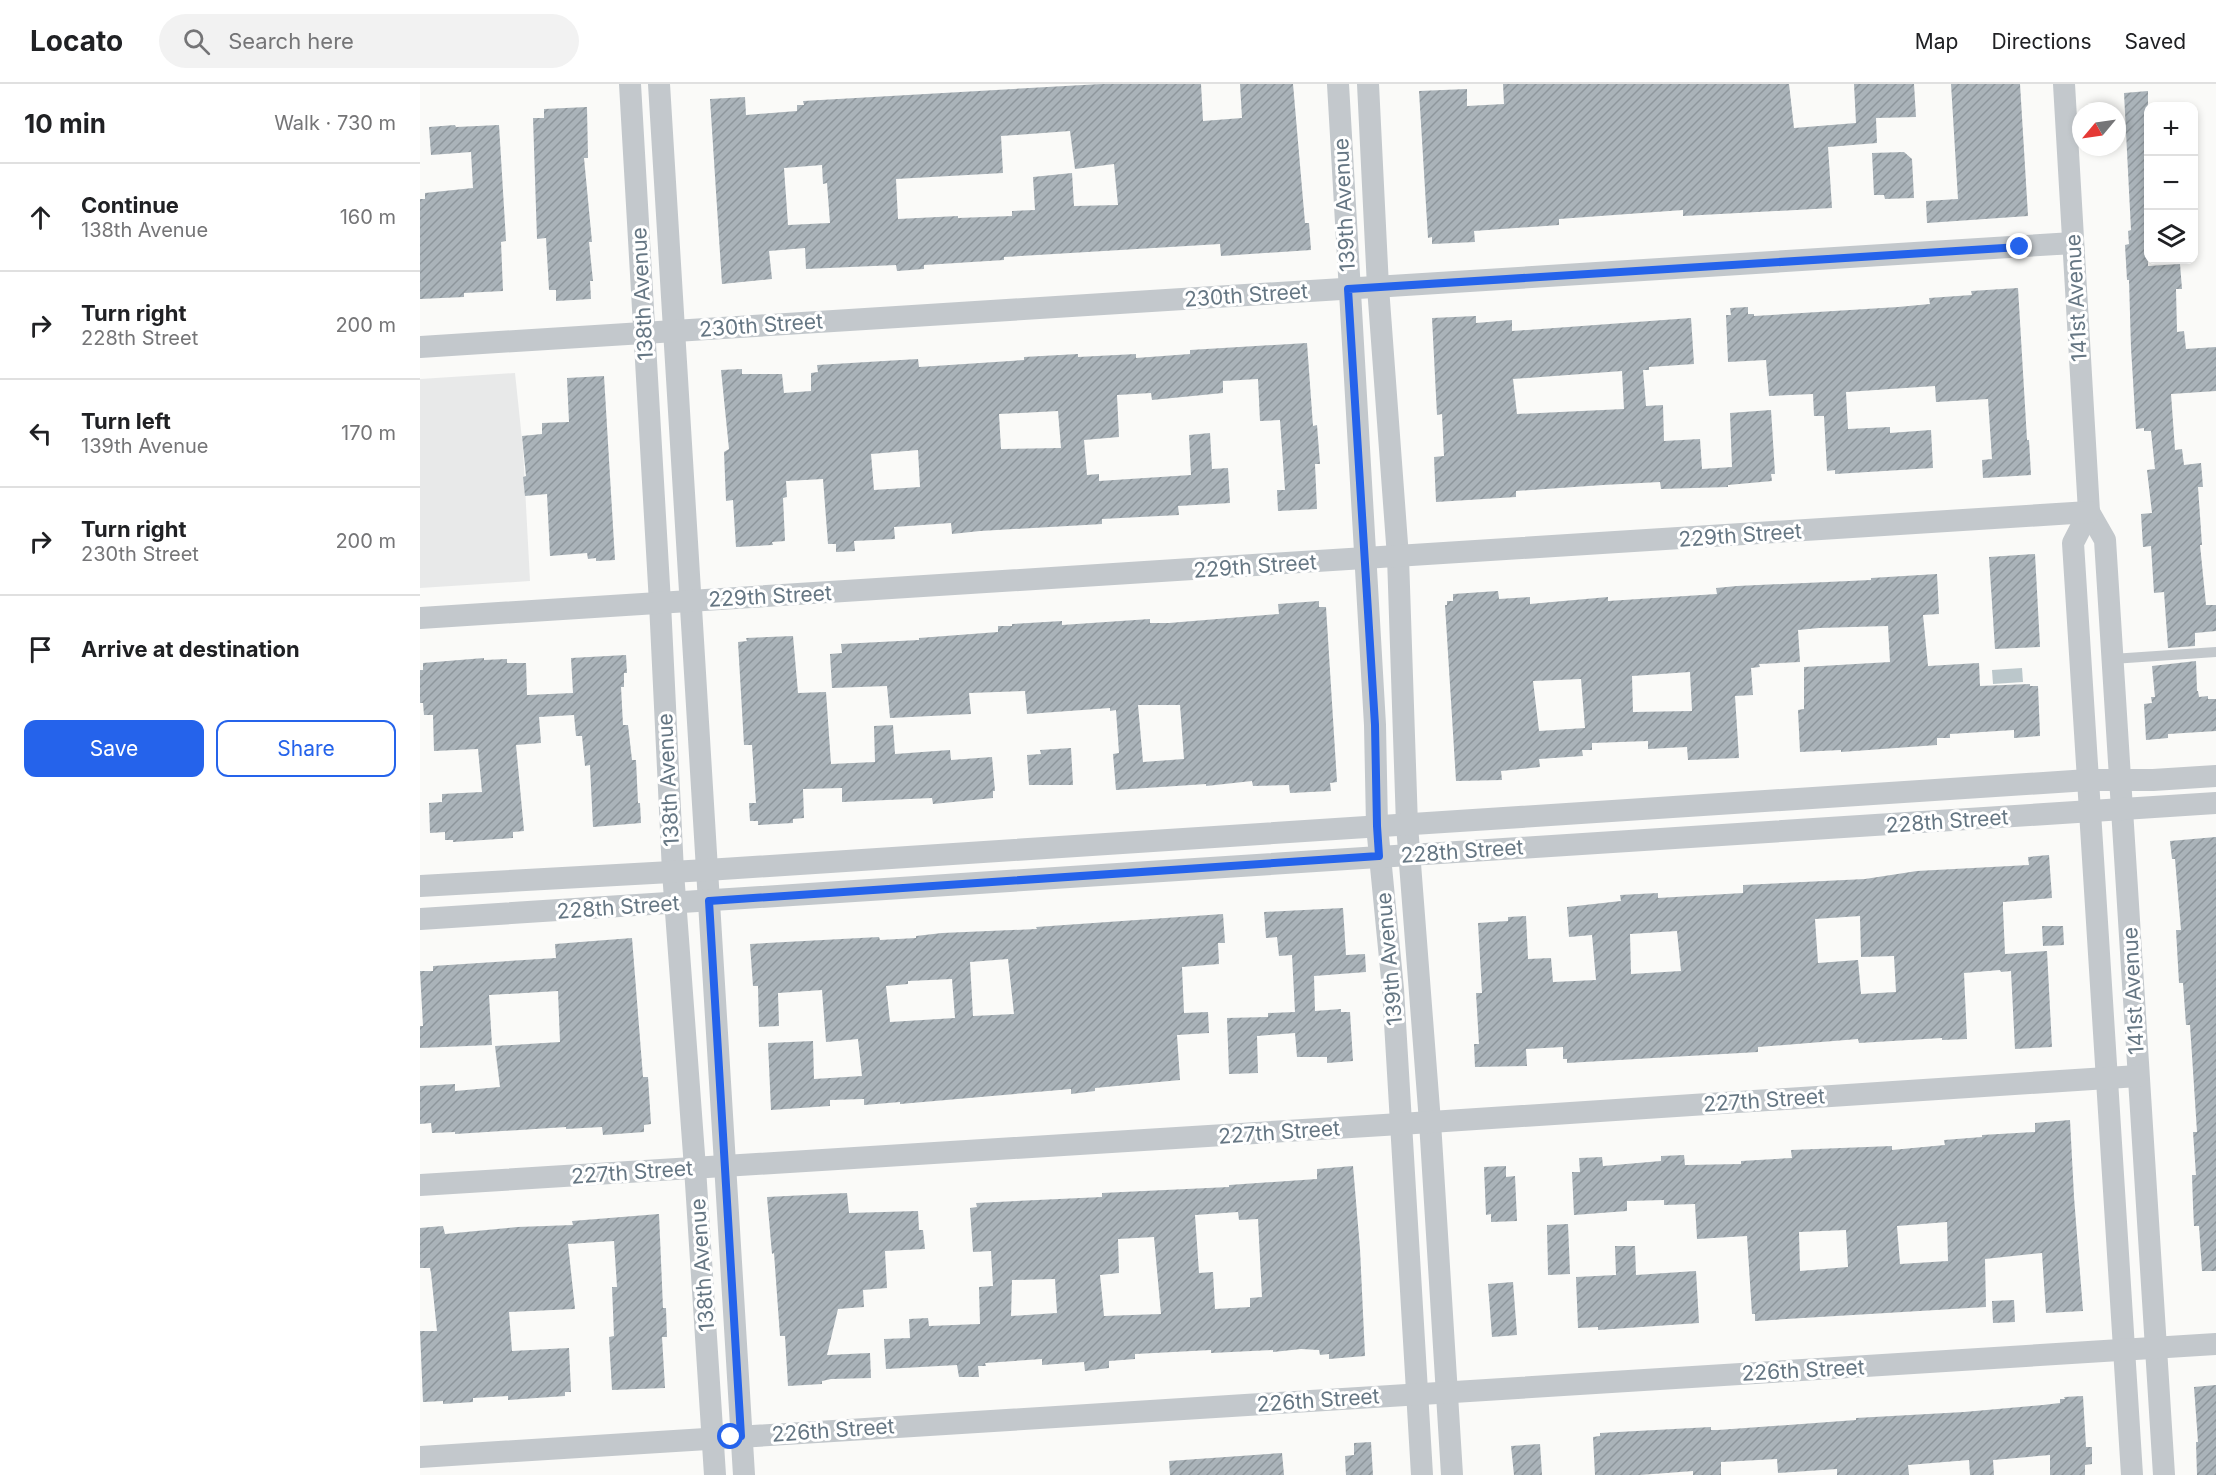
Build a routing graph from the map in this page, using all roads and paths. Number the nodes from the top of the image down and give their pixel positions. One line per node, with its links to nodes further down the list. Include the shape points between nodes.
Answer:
1 (630, 84): 10 (street, 138th Avenue)
2 (659, 84): 9 (street, 138th Avenue)
3 (1338, 84): 8 (street, 139th Avenue)
4 (1368, 84): 7 (street, 139th Avenue)
5 (2064, 84): 6 (street, 141st Avenue)
6 (2073, 243): 7 (street, 230th Street); 12 (street, 141st Avenue)
7 (1378, 287): 8 (street, 230th Street); 13 (street, 139th Avenue)
8 (1348, 289): 9 (street, 230th Street); 14 (street, 139th Avenue)
9 (674, 331): 10 (street, 230th Street); 15 (street, 138th Avenue)
10 (644, 333): 11 (street, 230th Street); 16 (street, 138th Avenue)
11 (420, 347)
12 (2089, 512): 13 (street, 229th Street); 19 (street, 141st Avenue, via 2105,540); 21 (street, 141st Avenue, via 2073,543)
13 (1398, 557): 14 (street, 229th Street); 26 (street, 139th Avenue)
14 (1365, 559): 15 (street, 229th Street); 27 (street, 139th Avenue)
15 (690, 601): 16 (street, 229th Street); 30 (street, 138th Avenue)
16 (660, 603): 17 (street, 229th Street); 31 (street, 138th Avenue)
17 (420, 618)
18 (2216, 652): 19 (lane)
19 (2112, 659): 22 (street, 141st Avenue)
20 (2216, 776): 22 (street, 228th Street)
21 (2088, 780): 22 (street, 228th Street); 25 (street, 141st Avenue); 26 (street, 228th Street)
22 (2119, 780): 24 (street, 141st Avenue)
23 (2216, 803): 24 (street, 228th Street)
24 (2122, 811): 25 (street, 228th Street); 38 (street, 141st Avenue)
25 (2090, 812): 28 (street, 228th Street); 39 (street, 141st Avenue)
26 (1407, 825): 27 (street, 228th Street); 28 (street, 139th Avenue)
27 (1377, 826): 29 (street, 139th Avenue); 30 (street, 228th Street)
28 (1410, 854): 29 (street, 228th Street); 40 (street, 139th Avenue)
29 (1379, 856): 34 (street, 228th Street); 41 (street, 139th Avenue, via 1393,988)
30 (707, 870): 31 (street, 228th Street); 34 (street, 138th Avenue)
31 (673, 872): 32 (street, 228th Street); 35 (street, 138th Avenue)
32 (450, 884): 33 (street, 228th Street); 36 (street)
33 (420, 886)
34 (709, 901): 35 (street, 228th Street); 42 (street, 138th Avenue)
35 (675, 904): 36 (street, 228th Street); 43 (street, 138th Avenue)
36 (449, 918): 37 (street, 228th Street)
37 (420, 919)
38 (2138, 1076): 39 (street, 227th Street); 46 (street, 141st Avenue)
39 (2107, 1078): 40 (street, 227th Street); 47 (street, 141st Avenue)
40 (1430, 1122): 41 (street, 227th Street); 48 (street, 139th Avenue)
41 (1400, 1124): 42 (street, 227th Street); 49 (street, 139th Avenue)
42 (726, 1166): 43 (street, 227th Street); 50 (street, 138th Avenue)
43 (695, 1168): 44 (street, 227th Street); 51 (street, 138th Avenue)
44 (420, 1185)
45 (2216, 1344): 46 (street, 226th Street)
46 (2156, 1348): 47 (street, 226th Street); 58 (street, 141st Avenue)
47 (2124, 1350): 48 (street, 226th Street); 57 (street, 141st Avenue)
48 (1447, 1392): 49 (street, 226th Street); 56 (street, 139th Avenue)
49 (1417, 1394): 50 (street, 226th Street); 55 (street, 139th Avenue)
50 (741, 1436): 51 (street, 226th Street); 54 (street, 138th Avenue)
51 (713, 1438): 52 (street, 226th Street); 53 (street, 138th Avenue)
52 (420, 1457)
53 (715, 1475)
54 (744, 1475)
55 (1422, 1475)
56 (1452, 1475)
57 (2132, 1475)
58 (2164, 1475)

